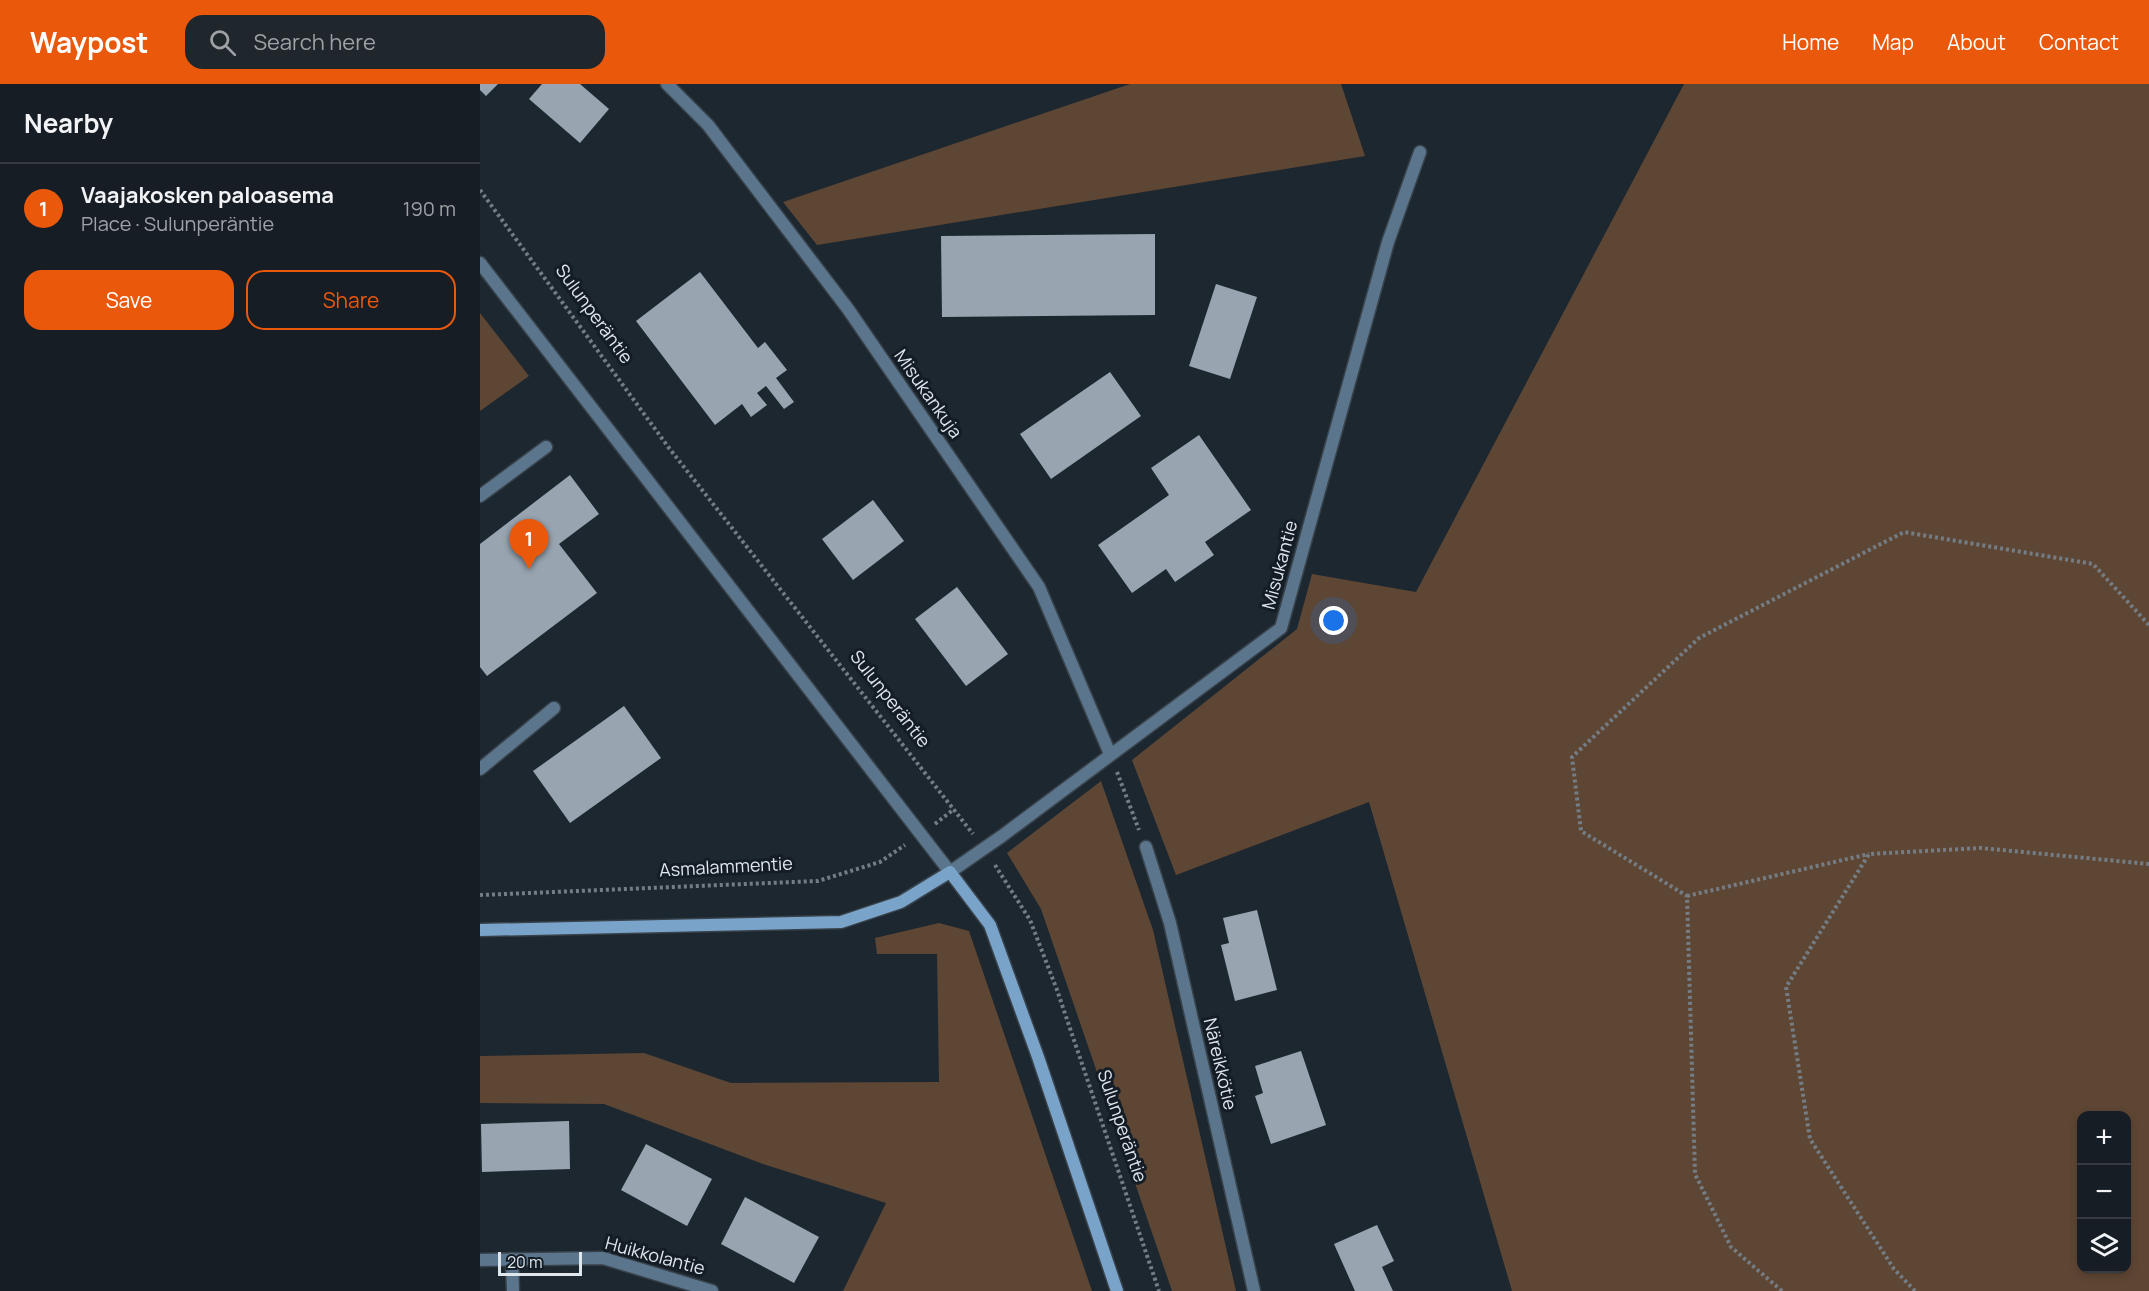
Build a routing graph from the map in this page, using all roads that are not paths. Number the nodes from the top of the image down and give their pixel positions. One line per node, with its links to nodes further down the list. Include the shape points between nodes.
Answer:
1 (667, 84): 7 (street, Misukankuja, via 708,126 848,309 1039,587)
2 (1420, 152): 7 (street, Misukantie, via 1388,242 1281,628)
3 (480, 263): 10 (street)
4 (546, 447): 5 (street)
5 (480, 496)
6 (554, 708): 8 (street)
7 (1110, 754): 10 (street, Misukantie)
8 (480, 769)
9 (1146, 848): 17 (street, Näreikkötie, via 1170,923)
10 (950, 872): 11 (street, via 901,903 841,922); 16 (street, via 990,925)
11 (480, 930)
12 (512, 1259): 13 (street, Huikkolantie); 14 (street); 15 (street, Huikkolantie, via 603,1258)
13 (480, 1260)
14 (513, 1291)
15 (712, 1291)
16 (1117, 1291)
17 (1254, 1291)

